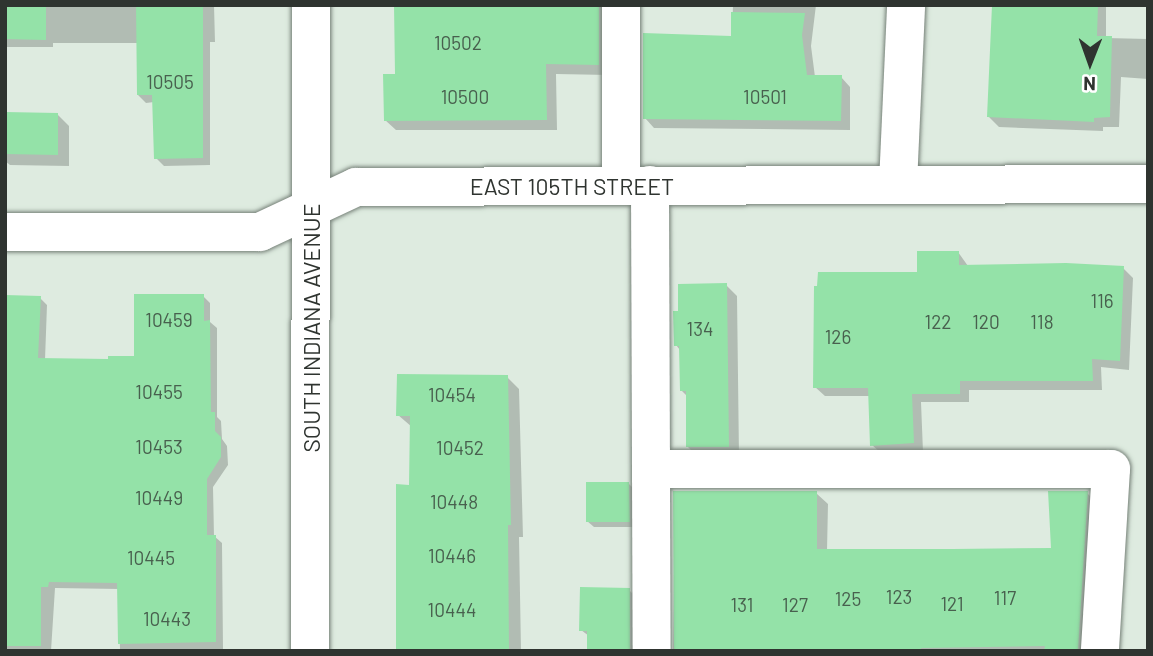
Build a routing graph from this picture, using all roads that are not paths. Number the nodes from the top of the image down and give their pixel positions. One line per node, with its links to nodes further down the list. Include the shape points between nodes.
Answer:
1 (311, 5): 7 (street, SOUTH INDIANA AVENUE)
2 (621, 5): 6 (street)
3 (906, 5): 4 (street)
4 (898, 184): 5 (street, EAST 105TH STREET); 6 (street, EAST 105TH STREET)
5 (1148, 184)
6 (636, 185): 7 (street, EAST 105TH STREET, via 356,187); 9 (street)
7 (312, 208): 8 (street, EAST 105TH STREET, via 260,232); 10 (street, SOUTH INDIANA AVENUE)
8 (5, 232)
9 (651, 469): 11 (street); 12 (street, via 1111,469)
10 (310, 651)
11 (652, 651)
12 (1100, 651)

